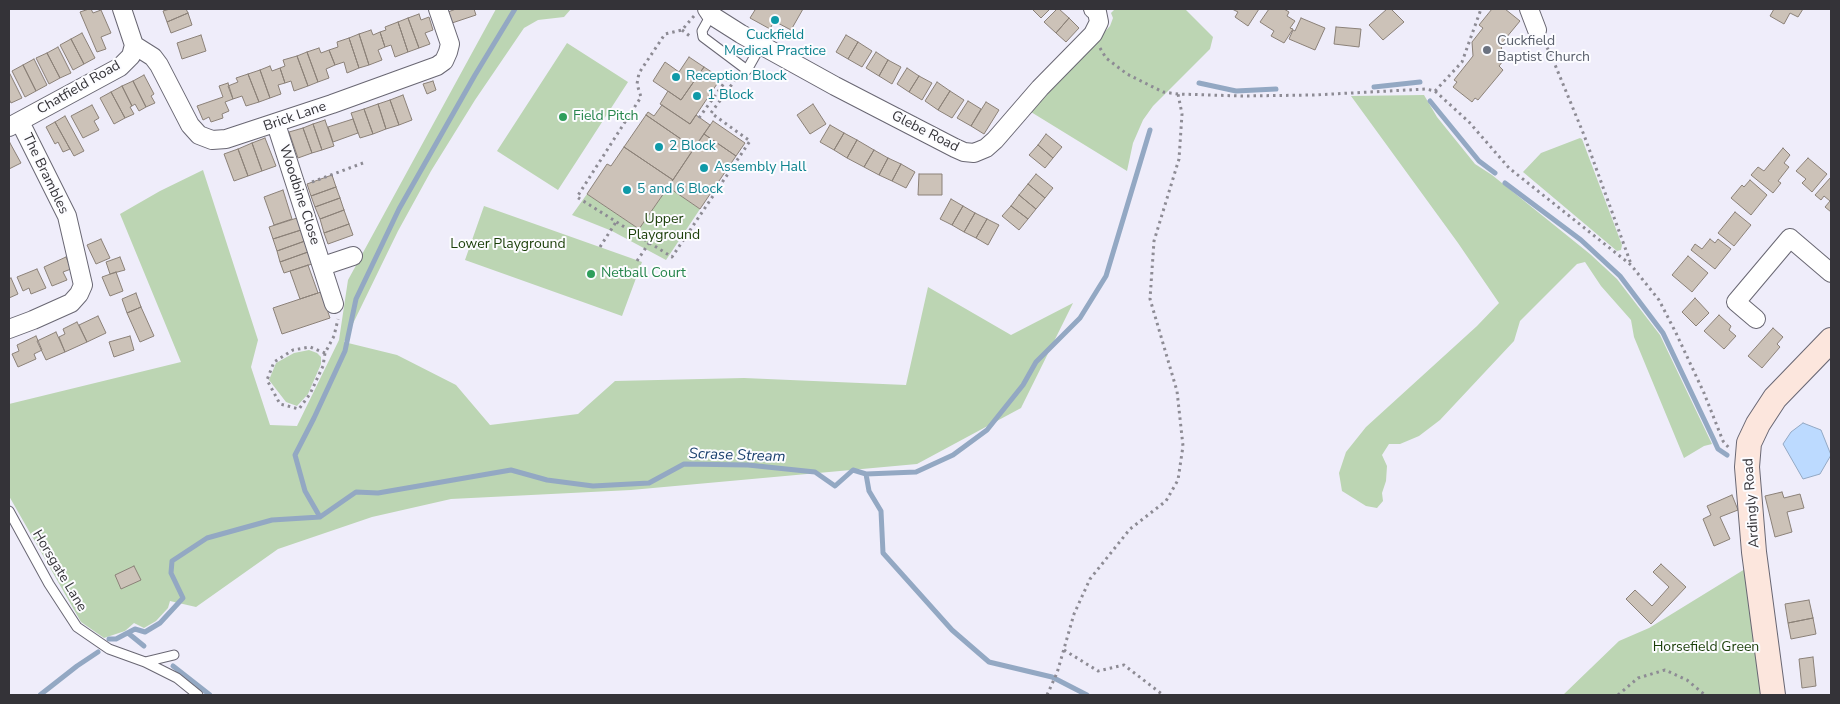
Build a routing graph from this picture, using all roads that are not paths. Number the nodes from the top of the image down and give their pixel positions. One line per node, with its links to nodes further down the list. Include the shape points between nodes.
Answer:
1 (122, 9): 7 (street)
2 (438, 9): 10 (street, Brick Lane, via 450,44 444,61 438,66)
3 (1093, 9): 8 (street, Glebe Road, via 1099,22 1093,34 995,140 974,153 956,148)
4 (1529, 9): 6 (street)
5 (709, 12): 8 (street, Glebe Road); 8 (lane, via 703,37 747,70)
6 (1537, 30)
7 (134, 44): 9 (street, Chatfield Road, via 131,56 120,67); 10 (street, Brick Lane, via 159,65 182,111 199,135 212,140 226,139)
8 (761, 45)
9 (14, 124): 16 (street, The Brambles, via 67,216 83,285 71,303)
10 (276, 124): 12 (street, Woodbine Close)
11 (353, 256): 12 (street)
12 (323, 266): 14 (street, Woodbine Close)
13 (1831, 273): 15 (street, via 1790,238 1736,302)
14 (334, 304)
15 (1756, 319)
16 (9, 329)
17 (1831, 340): 22 (street, Ardingly Road, via 1775,398 1749,443 1747,467 1754,552)
18 (9, 511): 20 (lane, Horsgate Lane, via 77,627 109,649)
19 (174, 654): 20 (lane)
20 (145, 662): 21 (lane, Horsgate Lane, via 176,678)
21 (198, 695)
22 (1773, 695)

